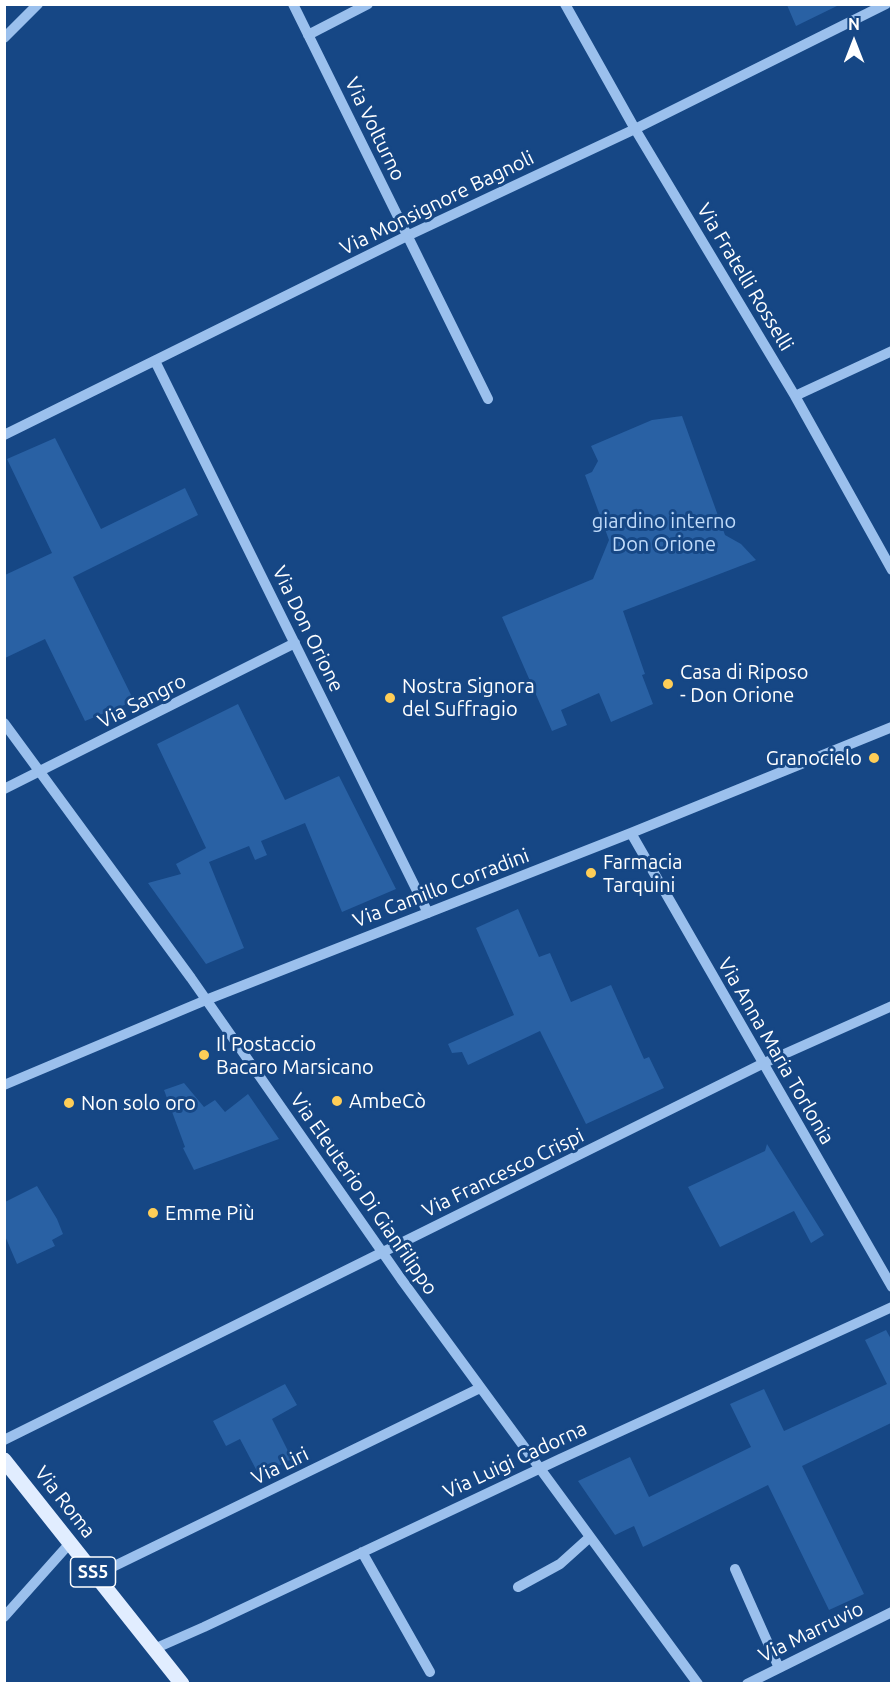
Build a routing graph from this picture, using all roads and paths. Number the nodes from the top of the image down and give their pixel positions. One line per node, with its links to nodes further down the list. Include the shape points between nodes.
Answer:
1 (38, 4): 7 (street)
2 (293, 4): 6 (street, Via Volturno)
3 (368, 4): 6 (street)
4 (565, 4): 8 (street, Via Fratelli Rosselli)
5 (885, 4): 8 (street, Via Monsignore Bagnoli)
6 (308, 35): 9 (street, Via Volturno)
7 (4, 38)
8 (635, 129): 9 (street, Via Monsignore Bagnoli); 12 (street, Via Fratelli Rosselli)
9 (407, 236): 11 (street, Via Monsignore Bagnoli); 13 (street, Via Volturno)
10 (891, 351): 12 (street)
11 (155, 361): 14 (street, Via Monsignore Bagnoli); 16 (street, Via Don Orione)
12 (795, 396): 15 (street, Via Fratelli Rosselli)
13 (488, 399)
14 (4, 435)
15 (891, 570)
16 (295, 643): 19 (street, Via Sangro); 22 (street, Via Don Orione)
17 (4, 723): 19 (street, Via Eleuterio Di Gianfilippo)
18 (891, 727): 21 (street, Via Camillo Corradini)
19 (40, 772): 20 (street, Via Sangro); 23 (street, Via Eleuterio Di Gianfilippo)
20 (4, 789)
21 (631, 833): 22 (street, Via Camillo Corradini); 25 (street, Via Anna Maria Torlonia)
22 (428, 913): 23 (street, Via Camillo Corradini)
23 (206, 1000): 26 (street, Via Camillo Corradini); 27 (street, Via Eleuterio Di Gianfilippo)
24 (891, 1006): 25 (street, Via Francesco Crispi)
25 (762, 1064): 27 (street, Via Francesco Crispi); 28 (street, Via Anna Maria Torlonia)
26 (4, 1085)
27 (383, 1252): 30 (street, Via Eleuterio Di Gianfilippo); 31 (street, Via Francesco Crispi)
28 (891, 1287)
29 (891, 1307): 33 (street, Via Luigi Cadorna)
30 (480, 1388): 33 (street, Via Eleuterio Di Gianfilippo); 38 (street, Via Liri)
31 (4, 1440)
32 (4, 1460): 35 (main road, Via Roma / SS5)
33 (539, 1468): 34 (street, Via Eleuterio Di Gianfilippo); 36 (street, Via Luigi Cadorna)
34 (590, 1537): 39 (street, via 560,1564); 46 (street, Via Eleuterio Di Gianfilippo)
35 (70, 1543): 38 (main road, Via Roma / SS5); 41 (street)
36 (362, 1552): 42 (street, Via Luigi Cadorna); 44 (street)
37 (735, 1569): 43 (street)
38 (96, 1575): 42 (main road, Via Roma / SS5)
39 (518, 1587)
40 (891, 1612): 43 (street, Via Marruvio)
41 (4, 1617)
42 (154, 1649): 45 (main road, Via Roma / SS5)
43 (779, 1668): 47 (street, Via Marruvio)
44 (430, 1672)
45 (182, 1683)
46 (698, 1683)
47 (747, 1683)

